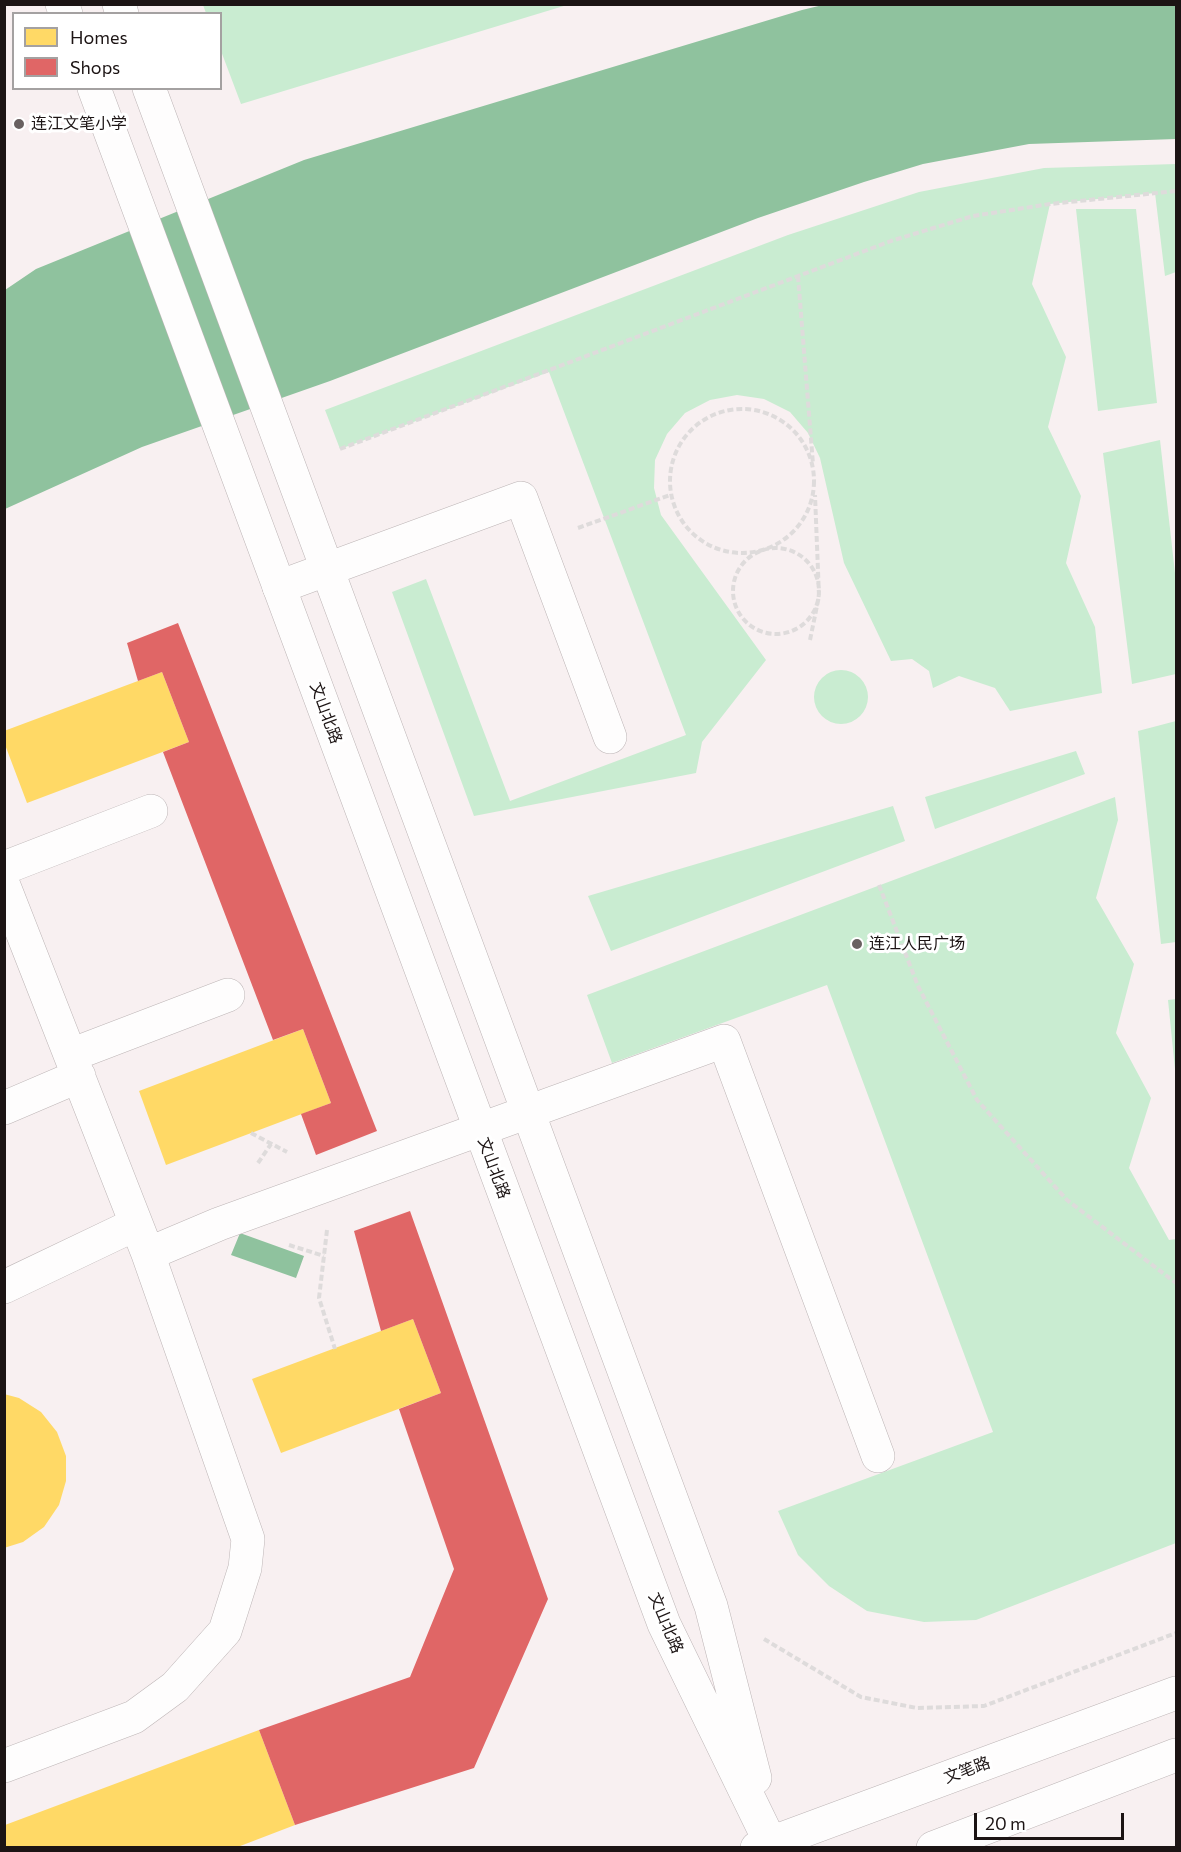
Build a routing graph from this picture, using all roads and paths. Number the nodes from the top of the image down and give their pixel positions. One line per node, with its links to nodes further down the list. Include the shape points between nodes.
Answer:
1 (94, 90): 11 (main road, 文山北路)
2 (150, 90): 10 (main road)
3 (1176, 191): 4 (path, via 974,216 891,241)
4 (798, 276): 5 (path); 6 (path)
5 (340, 449)
6 (814, 473): 7 (path, via 808,451 794,432 776,418 754,410 731,409 708,417 690,430 676,449 670,471); 9 (path, via 812,497 803,520 786,538); 12 (path)
7 (670, 495): 8 (path); 9 (path, via 678,517 694,536 716,548 740,553)
8 (537, 543): 10 (main road, via 521,498); 14 (main road)
9 (764, 550): 12 (path, via 778,548 804,558 814,569); 12 (path, via 741,566 733,592 743,619 767,633 782,634 807,621)
10 (327, 570): 11 (main road); 22 (main road)
11 (279, 587): 23 (main road, 文山北路)
12 (819, 596): 13 (path)
13 (810, 640)
14 (610, 737)
15 (151, 811): 16 (main road)
16 (4, 868)
17 (879, 885): 26 (path, via 918,986 977,1100 1067,1200)
18 (7, 902): 20 (main road)
19 (228, 995): 20 (main road)
20 (75, 1065): 21 (main road); 24 (main road)
21 (4, 1108)
22 (528, 1112): 23 (main road); 28 (main road, via 724,1041); 29 (main road)
23 (480, 1130): 25 (main road, via 219,1224); 34 (main road, 文山北路, via 664,1624)
24 (136, 1224): 25 (main road); 27 (main road)
25 (148, 1254): 33 (main road, via 249,1539 246,1568 225,1631 175,1687 134,1717)
26 (1176, 1283)
27 (4, 1287)
28 (878, 1456)
29 (711, 1606): 30 (path, via 861,1697 917,1708 984,1706); 34 (main road)
30 (1176, 1634)
31 (1176, 1693): 34 (main road, 文笔路)
32 (1176, 1755): 35 (main road)
33 (4, 1767)
34 (767, 1846)
35 (933, 1848)

